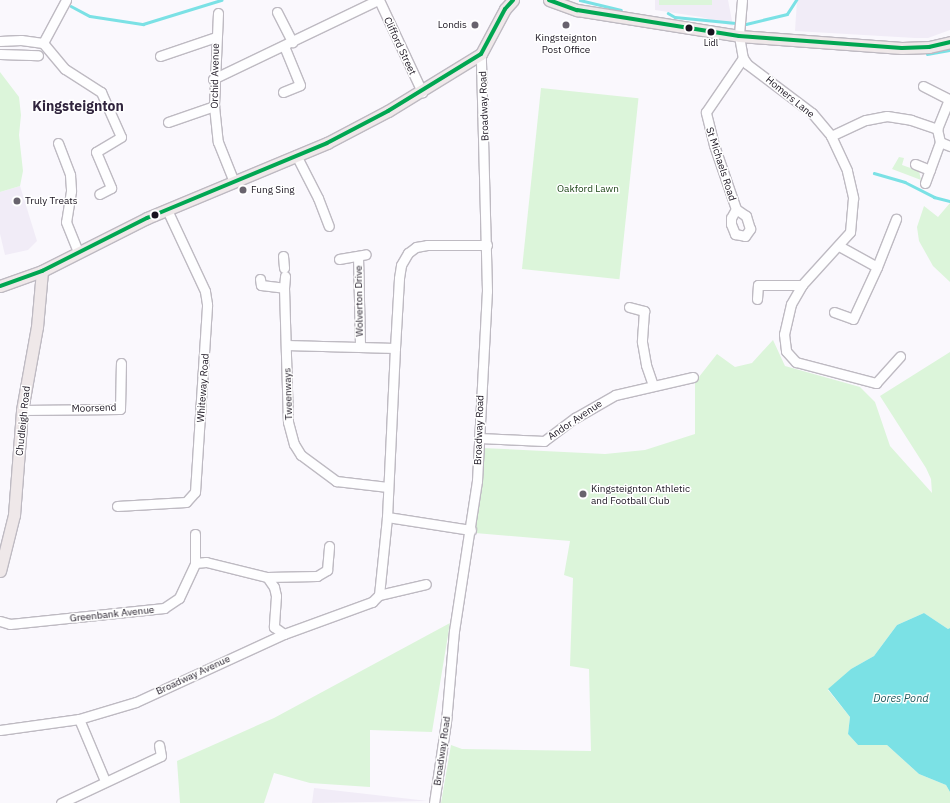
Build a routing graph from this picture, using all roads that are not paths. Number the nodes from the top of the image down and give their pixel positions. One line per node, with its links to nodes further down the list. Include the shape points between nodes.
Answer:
1 (66, 0): 12 (street)
2 (378, 0): 13 (street); 22 (street, Clifford Street)
3 (513, 0): 15 (main road, via 505,9)
4 (549, 0): 8 (main road, via 577,10)
5 (742, 0): 8 (street)
6 (277, 12): 13 (street)
7 (218, 14): 9 (street, Orchid Avenue)
8 (739, 32): 11 (main road, via 902,48 929,47); 18 (street)
9 (216, 38): 17 (street, Orchid Avenue); 19 (street, Orchid Avenue)
10 (0, 41): 12 (street)
11 (950, 42)
12 (43, 43): 36 (street, via 65,69 101,92 121,137 96,152 111,188)
13 (288, 44): 19 (street); 21 (street, via 300,85)
14 (0, 54): 16 (street)
15 (481, 54): 22 (main road); 41 (street, Broadway Road)
16 (38, 55)
17 (160, 56)
18 (743, 58): 27 (street, Homers Lane, via 747,64 812,113); 37 (street, St Michaels Road, via 706,112 714,145)
19 (213, 79): 24 (street, Orchid Avenue)
20 (924, 86): 23 (street)
21 (283, 92)
22 (422, 92): 31 (main road, via 354,129)
23 (950, 100): 26 (street)
24 (214, 106): 25 (street); 34 (street, Orchid Avenue, via 218,142)
25 (168, 122)
26 (936, 129): 27 (street, via 911,120 887,116 866,120); 28 (street)
27 (831, 136): 42 (street, Homers Lane, via 847,171 853,198 850,232)
28 (940, 142): 30 (street); 33 (street)
29 (58, 143): 43 (street, via 70,175 71,191 66,222)
30 (950, 146)
31 (296, 155): 34 (main road); 40 (street)
32 (914, 164): 33 (street)
33 (930, 170): 35 (street)
34 (234, 182): 38 (main road)
35 (925, 183)
36 (99, 194)
37 (736, 209)
38 (167, 210): 43 (main road); 65 (street, Whiteway Road, via 202,285 207,304 195,492 186,502)
39 (896, 219): 46 (street)
40 (329, 226)
41 (487, 245): 57 (street, via 427,245 416,247 408,253 401,265 399,278); 63 (street, Broadway Road)
42 (839, 246): 46 (street); 49 (street, Homers Lane)
43 (78, 251): 47 (main road)
44 (282, 256): 51 (street, Tweenways)
45 (339, 259): 56 (street, Wolverton Drive, via 362,255)
46 (877, 267): 54 (street, via 853,319)
47 (42, 271): 50 (main road); 62 (main road, Chudleigh Road, via 37,327)
48 (260, 279): 51 (street, via 261,285)
49 (802, 285): 52 (street, via 758,285); 58 (street, Homers Lane, via 790,304 784,334 786,351 796,362 876,383)
50 (0, 286)
51 (284, 288): 55 (street, Tweenways)
52 (757, 299)
53 (629, 307): 61 (street, via 644,311 642,342)
54 (834, 312)
55 (286, 345): 56 (street, Wolverton Drive); 64 (street, Tweenways, via 288,422 294,444 301,455 336,481)
56 (360, 346): 57 (street, Wolverton Drive)
57 (394, 348): 64 (street)
58 (900, 356)
59 (121, 363): 62 (street, Moorsend, via 120,409)
60 (693, 377): 61 (street, Andor Avenue)
61 (653, 385): 63 (street, Andor Avenue, via 615,395 597,404 544,441)
62 (22, 410): 71 (main road, Chudleigh Road, via 14,515)
63 (479, 438): 67 (street, Broadway Road)
64 (388, 487): 66 (street)
65 (117, 506)
66 (387, 517): 67 (street); 74 (street)
67 (471, 530): 82 (street, Broadway Road, via 454,631 446,722)
68 (195, 534): 70 (street, Greenbank Avenue)
69 (329, 546): 72 (street, via 327,570 317,576)
70 (195, 563): 72 (street, via 206,562); 75 (street, Greenbank Avenue, via 179,598 164,608 10,624)
71 (0, 571)
72 (267, 577): 76 (street, via 276,596 274,628)
73 (426, 584): 74 (street, Broadway Avenue)
74 (379, 595): 76 (street, Broadway Avenue, via 372,602)
75 (0, 621)
76 (284, 634): 77 (street, Broadway Avenue, via 136,702)
77 (78, 719): 78 (street, Broadway Avenue); 80 (street)
78 (0, 730)
79 (159, 745): 80 (street, via 161,756)
80 (105, 781): 81 (street)
81 (61, 803)
82 (434, 803)

